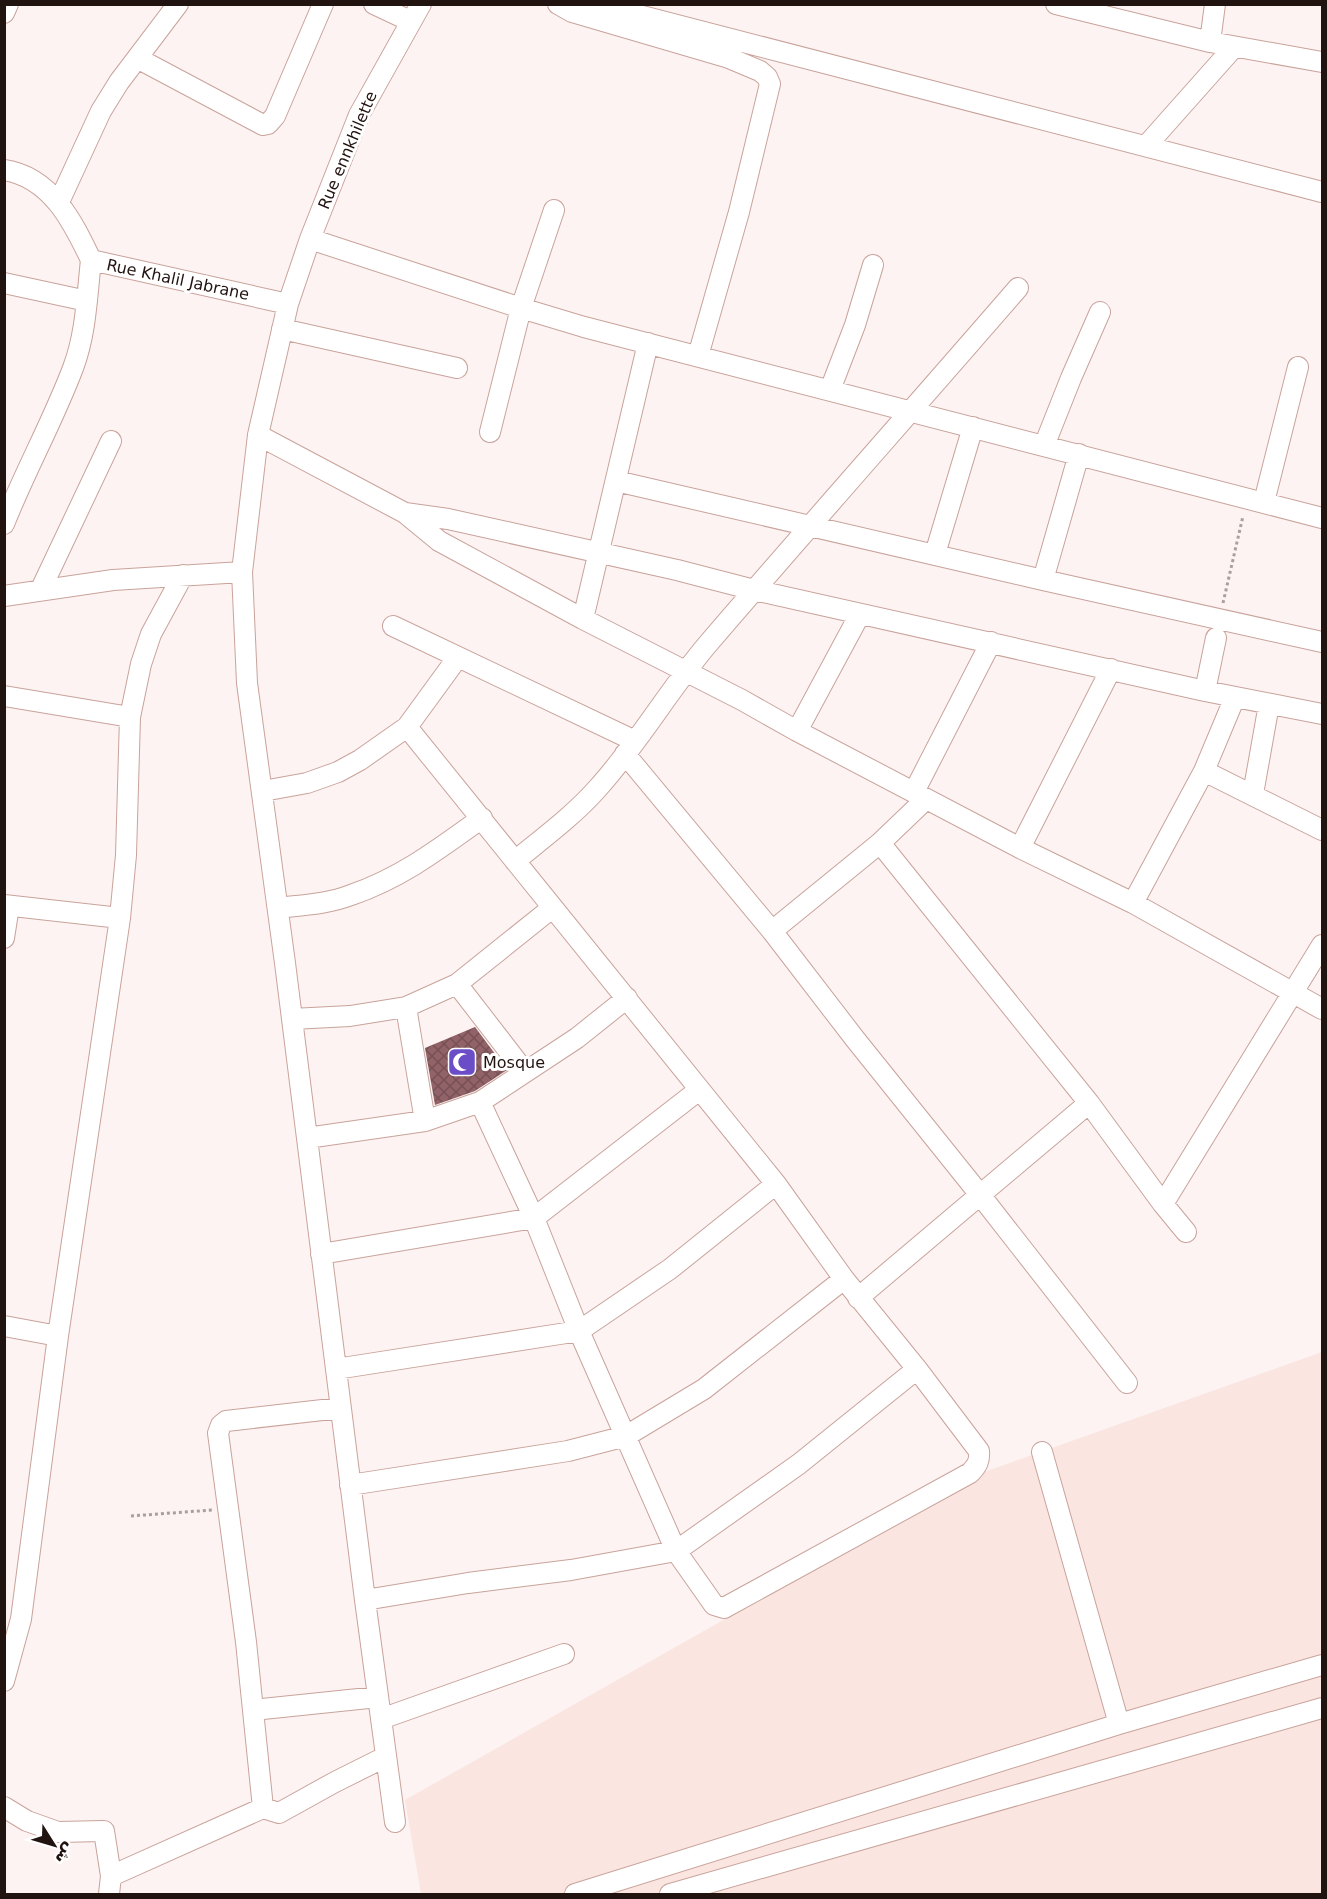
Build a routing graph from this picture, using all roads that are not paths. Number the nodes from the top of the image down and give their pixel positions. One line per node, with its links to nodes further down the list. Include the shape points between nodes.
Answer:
1 (8, 4): 10 (street)
2 (178, 4): 14 (street)
3 (323, 4): 14 (street, via 275,116 268,124 263,125)
4 (374, 4): 11 (street)
5 (558, 4): 32 (street, via 572,12 729,58 760,71 770,84)
6 (596, 4): 16 (street)
7 (1056, 4): 9 (street)
8 (1215, 4): 12 (street)
9 (1098, 9): 12 (street)
10 (4, 13)
11 (416, 13): 21 (street, Rue ennkhilette, via 359,115)
12 (1210, 42): 13 (street)
13 (1234, 47): 15 (street); 16 (street)
14 (137, 58): 19 (street, via 101,111)
15 (1323, 62)
16 (1146, 146): 18 (street)
17 (4, 170): 19 (street, Rue Khalil Jabrane, via 28,177)
18 (1323, 192)
19 (59, 202): 22 (street, Rue Khalil Jabrane)
20 (554, 210): 28 (street)
21 (310, 239): 27 (street, Rue ennkhilette); 28 (street)
22 (91, 260): 26 (street); 27 (street, Rue Khalil Jabrane)
23 (873, 265): 35 (street)
24 (5, 288): 26 (street)
25 (1018, 288): 36 (street)
26 (87, 302): 47 (street, via 74,368)
27 (288, 304): 30 (street, Rue ennkhilette)
28 (520, 308): 31 (street); 38 (street)
29 (1100, 312): 41 (street)
30 (282, 329): 34 (street); 39 (street, Rue ennkhilette)
31 (648, 343): 32 (street); 43 (street)
32 (698, 356): 35 (street)
33 (1298, 367): 44 (street)
34 (456, 368)
35 (830, 390): 36 (street)
36 (911, 411): 37 (street); 48 (street)
37 (973, 427): 41 (street); 50 (street)
38 (490, 432)
39 (258, 435): 45 (street); 51 (street, Rue ennkhilette)
40 (111, 441): 54 (street)
41 (1044, 446): 42 (street)
42 (1079, 454): 44 (street); 53 (street)
43 (616, 481): 48 (street); 49 (street)
44 (1256, 500): 46 (street)
45 (405, 513): 49 (street, via 448,519); 58 (street, via 439,541)
46 (1323, 518)
47 (4, 524)
48 (808, 526): 50 (street); 55 (street)
49 (597, 554): 55 (street); 58 (street)
50 (935, 554): 53 (street)
51 (242, 572): 52 (street); 76 (street, Rue ennkhilette, via 247,683)
52 (183, 575): 54 (street); 71 (street, via 151,634)
53 (1043, 580): 60 (street)
54 (41, 590): 56 (street)
55 (754, 590): 57 (street); 65 (street)
56 (4, 596)
57 (860, 614): 61 (street); 73 (street)
58 (583, 619): 65 (street)
59 (393, 626): 63 (street)
60 (1218, 629): 62 (street); 66 (street)
61 (991, 642): 64 (street); 78 (street)
62 (1323, 642)
63 (459, 657): 72 (street); 74 (street)
64 (1111, 669): 66 (street); 82 (street)
65 (685, 671): 73 (street); 74 (street)
66 (1205, 690): 68 (street)
67 (4, 696): 71 (street)
68 (1235, 697): 69 (street); 75 (street)
69 (1269, 704): 70 (street); 77 (street)
70 (1323, 714)
71 (130, 717): 88 (street)
72 (407, 727): 76 (street, via 338,772 307,783); 79 (street)
73 (797, 731): 78 (street)
74 (630, 748): 83 (street, via 598,789); 89 (street)
75 (1204, 771): 77 (street); 84 (street)
76 (263, 791): 86 (street, Rue ennkhilette)
77 (1253, 794): 80 (street)
78 (920, 795): 81 (street); 82 (street)
79 (482, 818): 83 (street); 86 (street, via 412,868 350,896)
80 (1323, 830)
81 (880, 843): 89 (street); 101 (street)
82 (1020, 848): 84 (street)
83 (515, 861): 87 (street)
84 (1133, 903): 93 (street)
85 (7, 905): 88 (street); 90 (street)
86 (278, 908): 97 (street, Rue ennkhilette)
87 (552, 908): 92 (street); 94 (street)
88 (120, 918): 114 (street)
89 (772, 931): 105 (street)
90 (4, 938)
91 (1323, 945): 93 (street)
92 (458, 984): 95 (street); 98 (street)
93 (1293, 993): 96 (street); 106 (street)
94 (627, 998): 98 (street, via 578,1038); 99 (street)
95 (406, 1007): 97 (street, via 350,1016); 102 (street)
96 (1323, 1009)
97 (292, 1019): 103 (street, Rue ennkhilette)
98 (525, 1072): 100 (street)
99 (699, 1089): 104 (street); 107 (street)
100 (480, 1102): 102 (street); 107 (street)
101 (1089, 1103): 105 (street); 106 (street)
102 (425, 1121): 103 (street)
103 (307, 1138): 109 (street, Rue ennkhilette)
104 (776, 1184): 110 (street); 113 (street, via 670,1269)
105 (981, 1196): 111 (street); 117 (street)
106 (1163, 1204): 108 (street)
107 (534, 1218): 109 (street); 113 (street)
108 (1186, 1233)
109 (321, 1254): 115 (street, Rue ennkhilette)
110 (844, 1279): 111 (street); 119 (street, via 704,1389)
111 (858, 1298): 116 (street)
112 (4, 1326): 114 (street)
113 (579, 1331): 115 (street); 119 (street)
114 (58, 1336): 126 (street, via 21,1619)
115 (336, 1369): 118 (street, Rue ennkhilette)
116 (917, 1369): 122 (street, via 799,1464); 122 (street, via 979,1451 977,1466 970,1473 724,1608 714,1605)
117 (1126, 1383)
118 (340, 1408): 121 (street, Rue ennkhilette); 129 (street, via 226,1421 221,1425 218,1436)
119 (626, 1436): 121 (street, via 568,1451); 122 (street)
120 (1042, 1452): 131 (street)
121 (350, 1485): 123 (street, Rue ennkhilette)
122 (676, 1551): 123 (street)
123 (364, 1600): 127 (street, Rue ennkhilette)
124 (564, 1654): 130 (street)
125 (1323, 1665): 131 (street)
126 (4, 1681)
127 (378, 1697): 129 (street); 130 (street, Rue ennkhilette)
128 (1323, 1708): 138 (street)
129 (253, 1710): 134 (street)
130 (381, 1719): 132 (street, Rue ennkhilette)
131 (1119, 1724): 137 (street)
132 (385, 1757): 134 (street, via 279,1813); 135 (street, Rue ennkhilette)
133 (4, 1807): 136 (street, via 27,1821 58,1832 104,1831)
134 (263, 1808): 136 (street)
135 (394, 1822)
136 (110, 1885)
137 (575, 1894)
138 (670, 1894)

